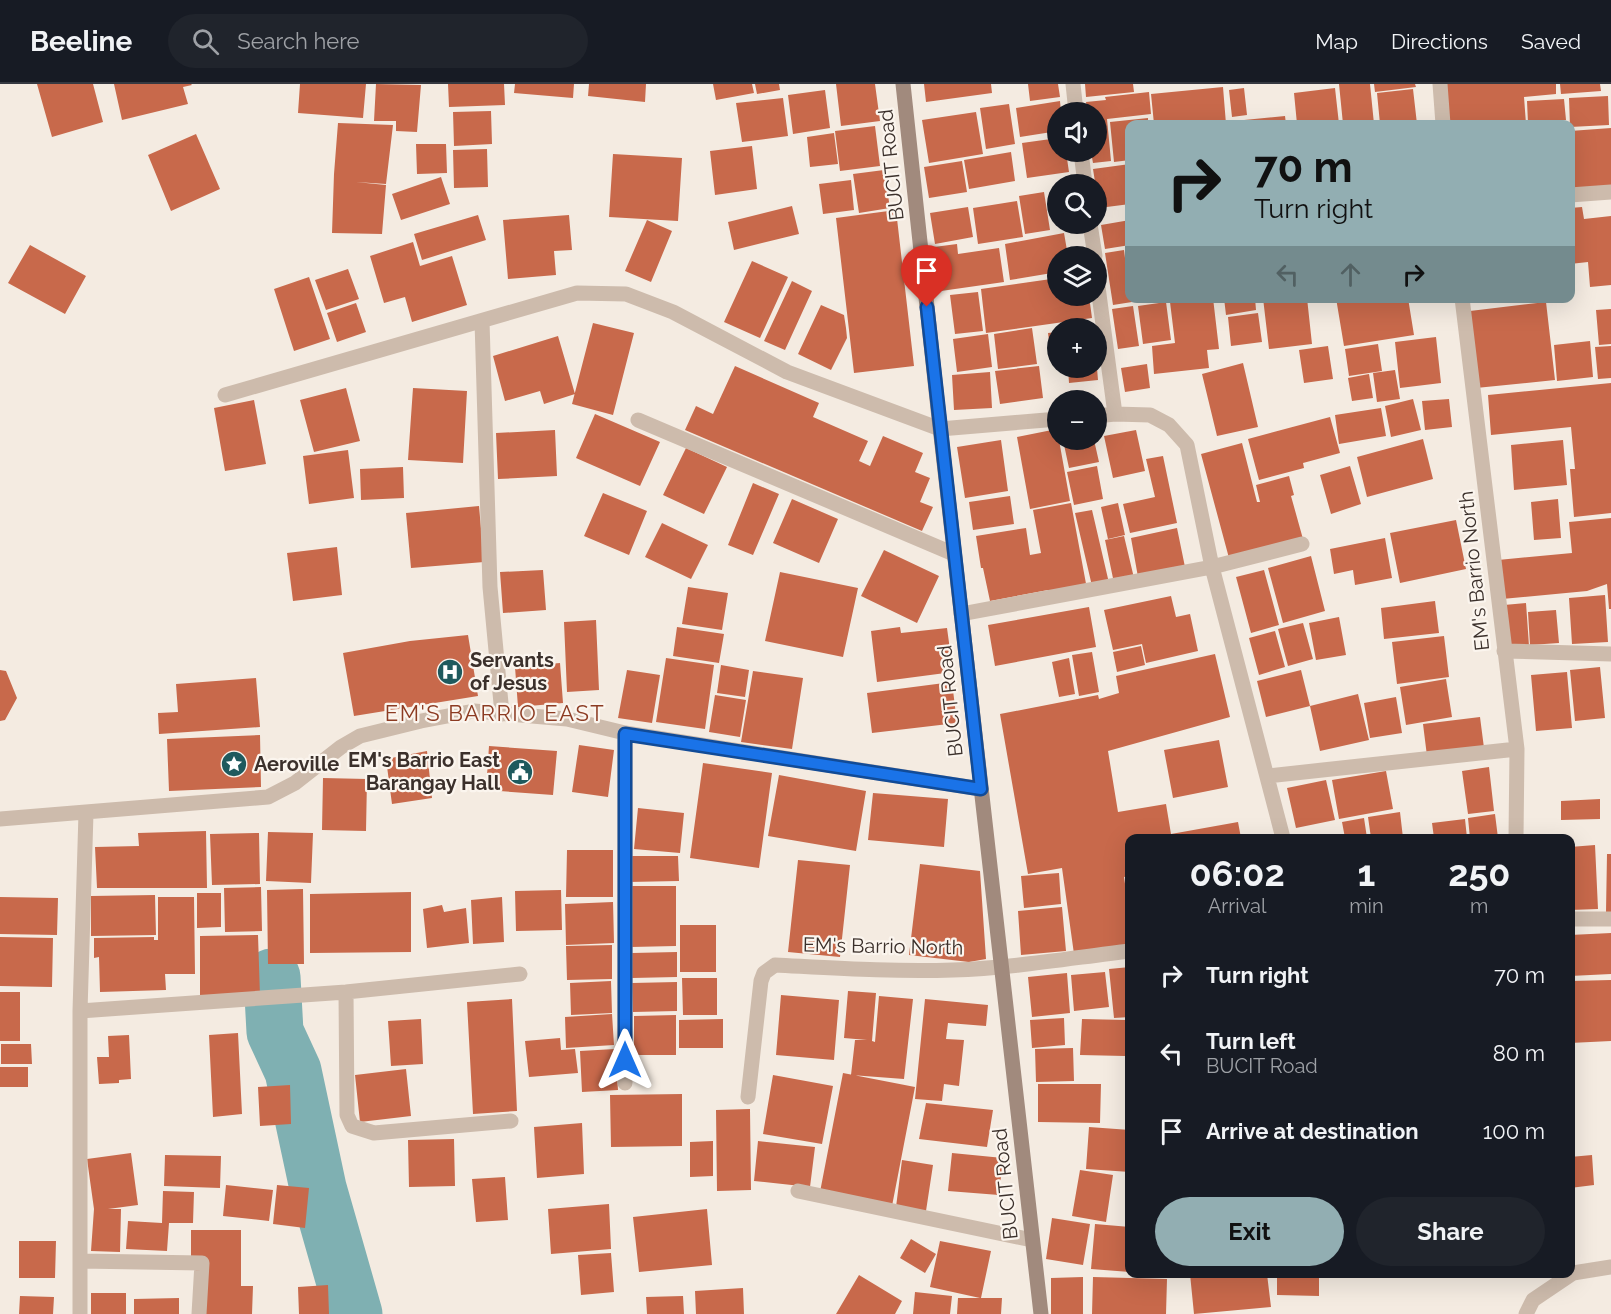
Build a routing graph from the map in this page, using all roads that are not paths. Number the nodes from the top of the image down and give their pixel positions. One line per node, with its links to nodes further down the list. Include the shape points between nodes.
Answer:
1 (903, 84): 16 (street, BUCIT Road)
2 (1073, 84): 4 (street)
3 (1440, 84): 5 (street)
4 (1075, 102)
5 (1443, 120)
6 (1611, 192): 7 (street)
7 (1575, 195)
8 (1463, 303): 21 (street, EM's Barrio North)
9 (1100, 306): 12 (street)
10 (482, 321): 11 (street); 16 (street, via 578,293 626,294 673,312 787,372); 23 (street, via 490,587)
11 (225, 395)
12 (1114, 414): 13 (street); 19 (street, via 1150,415 1169,425 1187,444)
13 (1107, 415)
14 (638, 420): 18 (street)
15 (1047, 420): 16 (street)
16 (940, 429): 18 (street, BUCIT Road)
17 (1302, 544): 19 (street)
18 (954, 554): 20 (street, BUCIT Road)
19 (1212, 567): 20 (street); 26 (street)
20 (961, 615): 27 (street, BUCIT Road)
21 (1504, 651): 22 (street); 25 (street, EM's Barrio North)
22 (1611, 654)
23 (502, 714): 24 (street, via 567,719); 28 (street, via 474,711 360,736 295,783 268,797)
24 (625, 734): 27 (street); 39 (street)
25 (1517, 749): 26 (street); 31 (street, EM's Barrio North)
26 (1267, 776): 30 (street)
27 (981, 789): 35 (street, BUCIT Road)
28 (86, 813): 29 (street); 38 (street)
29 (0, 819)
30 (1282, 834)
31 (1516, 834)
32 (1575, 919): 33 (street)
33 (1611, 919)
34 (1125, 952): 35 (street, EM's Barrio North)
35 (1001, 967): 40 (street, EM's Barrio North, via 909,971 769,967 761,981); 43 (street, BUCIT Road)
36 (520, 974): 37 (street)
37 (346, 992): 38 (street); 41 (street, via 347,1115 352,1126 374,1133)
38 (80, 1011): 44 (street)
39 (625, 1083)
40 (748, 1097)
41 (511, 1120)
42 (798, 1191): 43 (street)
43 (1032, 1240): 50 (street, BUCIT Road)
44 (80, 1261): 48 (street); 49 (street, via 202,1263)
45 (1611, 1267): 46 (street)
46 (1575, 1273)
47 (1566, 1278): 51 (street, via 1533,1300)
48 (80, 1314)
49 (199, 1314)
50 (1041, 1314)
51 (1526, 1314)

